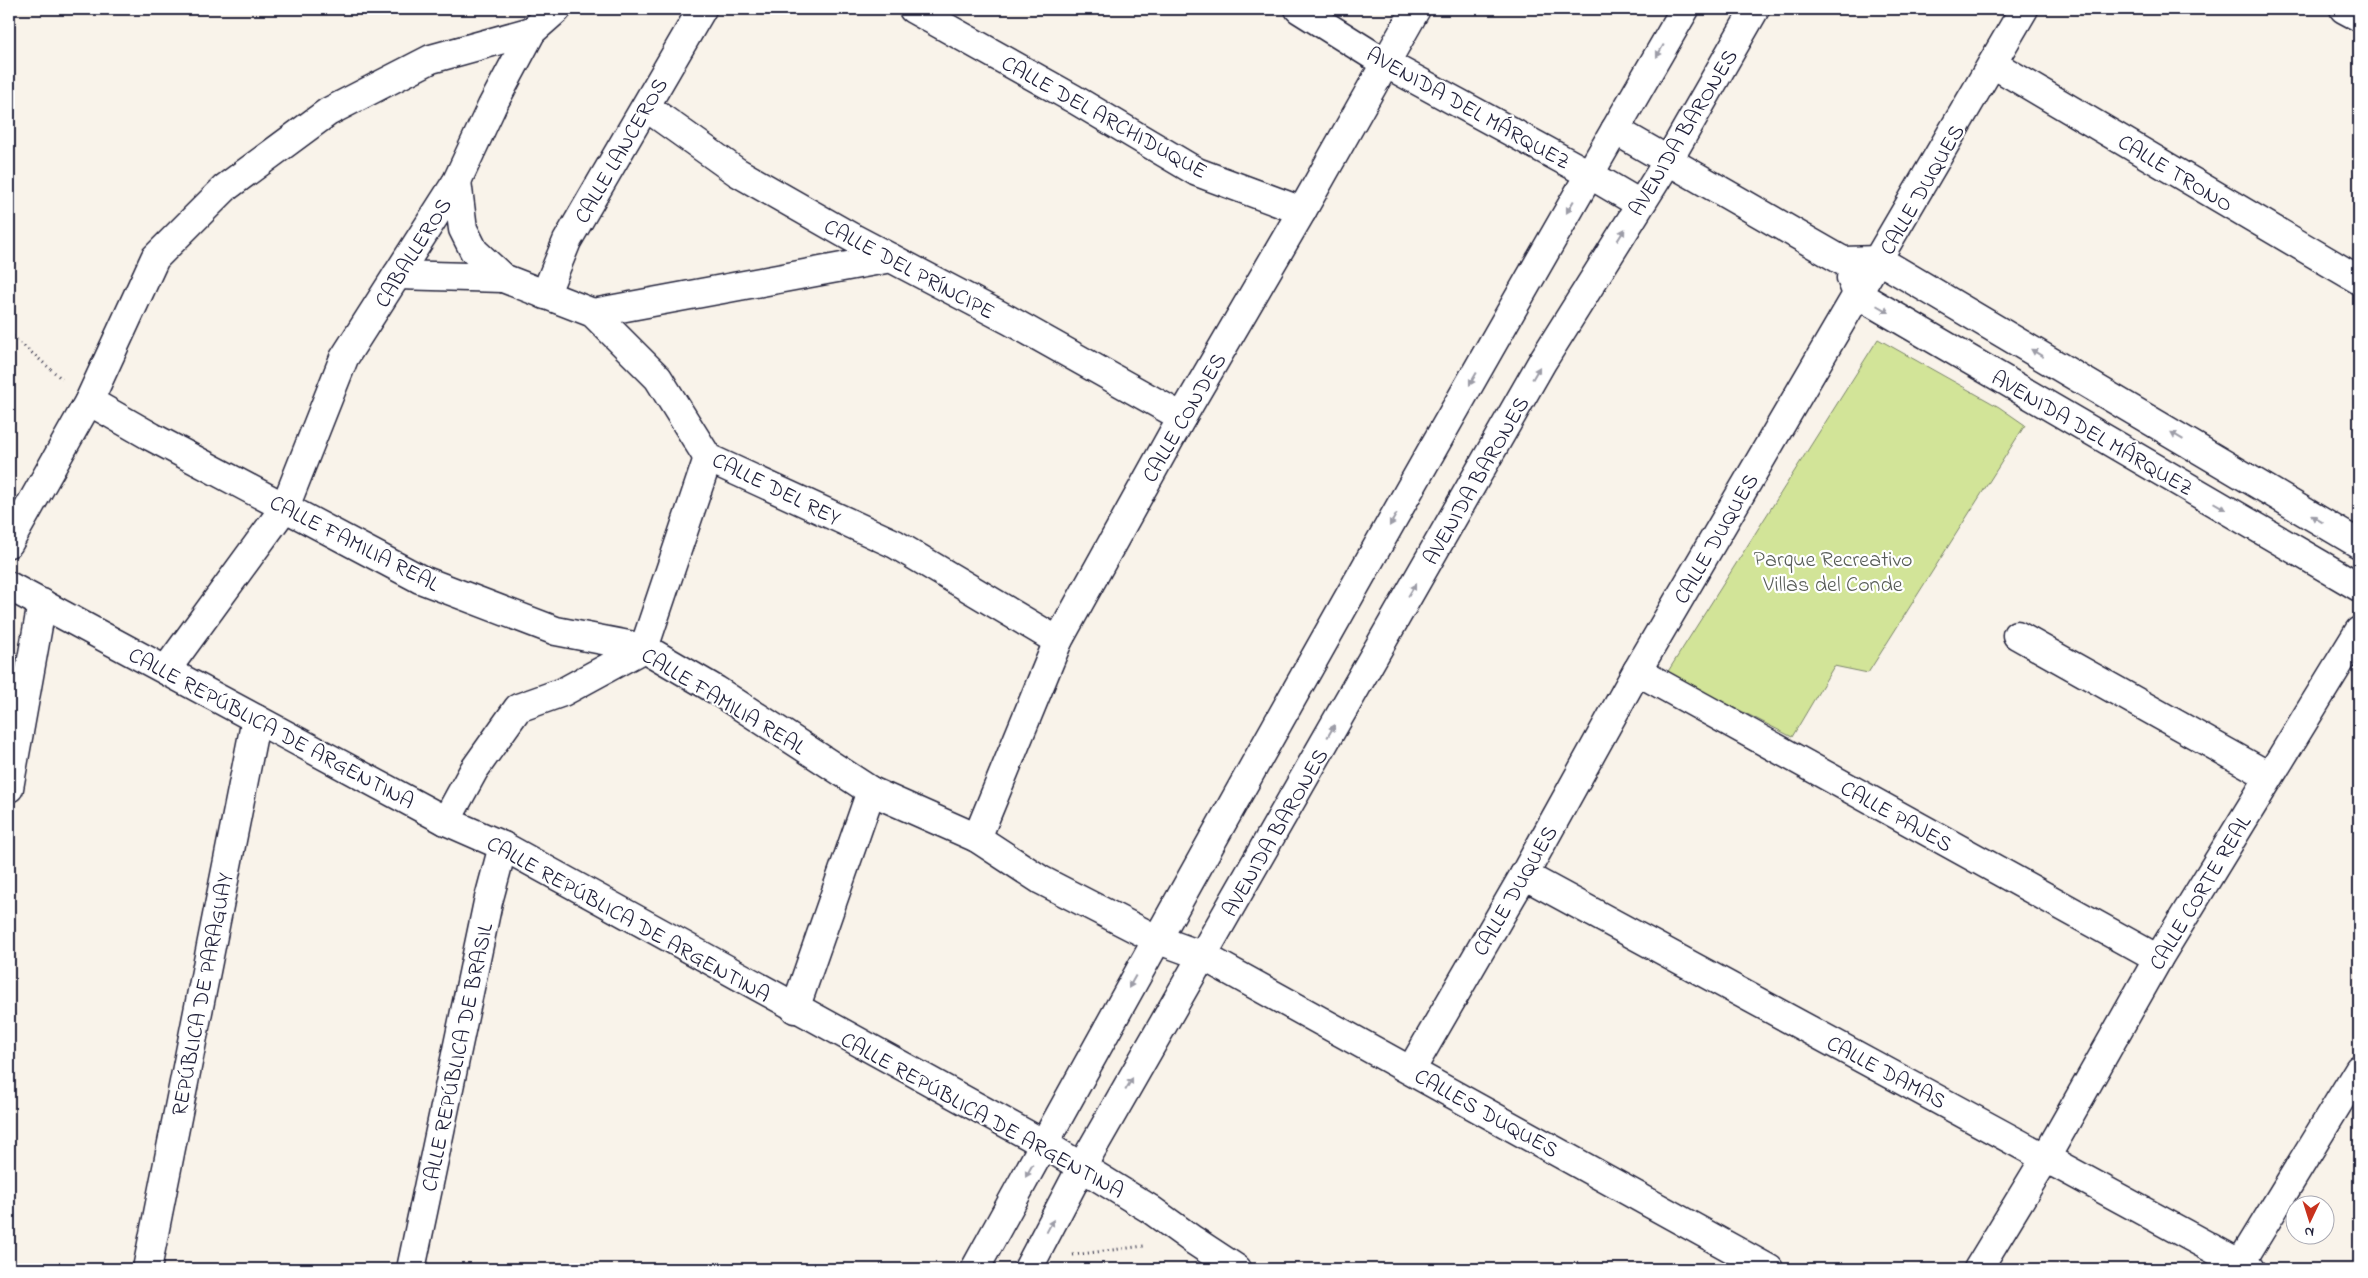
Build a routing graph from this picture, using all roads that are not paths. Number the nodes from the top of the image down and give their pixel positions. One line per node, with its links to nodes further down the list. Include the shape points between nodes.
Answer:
1 (557, 9): 11 (street, CABALLEROS)
2 (702, 9): 14 (street, CALLE LANCEROS)
3 (913, 9): 20 (street, CALLE DEL ARCHIDUQUE, via 1196,172)
4 (1298, 9): 12 (street, AVENIDA DEL MÁRQUEZ)
5 (1416, 9): 12 (street, CALLE CONDES)
6 (1685, 9): 15 (street, one-way to 15)
7 (1755, 9): 16 (street, AVENIDA BARONES)
8 (2024, 9): 13 (street, CALLE DUQUES)
9 (2344, 9): 10 (street)
10 (2359, 17)
11 (532, 31): 18 (street, CABALLEROS); 30 (street, via 431,59 328,112 225,188 155,258)
12 (1385, 63): 17 (street, AVENIDA DEL MÁRQUEZ); 20 (street, CALLE CONDES)
13 (1993, 64): 22 (street, CALLE DUQUES); 26 (street, CALLE TRONO)
14 (646, 107): 21 (street, CALLE DEL PRÍNCIPE, via 737,172); 27 (street, CALLE LANCEROS, via 567,241)
15 (1615, 130): 16 (street); 17 (street)
16 (1668, 161): 19 (street, AVENIDA BARONES); 23 (street)
17 (1589, 174): 19 (street, AVENIDA DEL MÁRQUEZ); 53 (street, one-way to 53)
18 (457, 181): 24 (street, CABALLEROS); 25 (street, CALLE DEL REY, via 463,229 474,251)
19 (1640, 204): 54 (street, AVENIDA BARONES, one-way to 19, via 1542,362)
20 (1302, 211): 31 (street, CALLE CONDES)
21 (891, 258): 29 (street); 31 (street, CALLE DEL PRÍNCIPE)
22 (1879, 260): 23 (street); 28 (street, CALLE DUQUES); 35 (street, AVENIDA DEL MÁRQUEZ, one-way to 22)
23 (1843, 261): 28 (street)
24 (397, 275): 25 (street); 33 (street, CABALLEROS, via 344,358)
25 (503, 278): 27 (street, CALLE DEL REY)
26 (2359, 280)
27 (545, 294): 29 (street, CALLE DEL REY)
28 (1857, 294): 37 (street, AVENIDA DEL MÁRQUEZ, one-way to 37); 44 (street, CALLE DUQUES)
29 (593, 312): 32 (street, CALLE DEL REY, via 658,378)
30 (89, 401): 33 (street, CALLE FAMILIA REAL, via 152,438); 34 (street)
31 (1182, 417): 41 (street, CALLE CONDES)
32 (708, 458): 41 (street, CALLE DEL REY, via 895,544); 42 (street)
33 (285, 507): 42 (street, CALLE FAMILIA REAL, via 420,579 556,631); 43 (street, CABALLEROS)
34 (9, 543)
35 (2359, 544)
36 (9, 586): 38 (street, CALLE REPÚBLICA DE ARGENTINA)
37 (2359, 587)
38 (42, 603): 43 (street, CALLE REPÚBLICA DE ARGENTINA); 47 (street)
39 (2359, 631): 46 (street, CALLE CORTE REAL)
40 (2017, 635): 46 (street)
41 (1058, 641): 50 (street, CALLE CONDES)
42 (644, 648): 48 (street, CALLE FAMILIA REAL, via 716,690); 49 (street, via 563,692 518,708 474,770)
43 (166, 670): 45 (street, CALLE REPÚBLICA DE ARGENTINA)
44 (1637, 671): 52 (street, CALLE DUQUES); 55 (street, CALLE PAJES)
45 (256, 719): 49 (street, CALLE REPÚBLICA DE ARGENTINA); 64 (street, REPÚBLICA DE PARAGUAY)
46 (2269, 776): 55 (street, CALLE CORTE REAL)
47 (9, 788)
48 (871, 791): 50 (street, CALLE FAMILIA REAL); 56 (street)
49 (446, 820): 51 (street, CALLE REPÚBLICA DE ARGENTINA)
50 (976, 838): 53 (street, CALLE FAMILIA REAL, via 1041,880)
51 (503, 846): 56 (street, CALLE REPÚBLICA DE ARGENTINA); 65 (street, CALLE REPÚBLICA DE BRASIL, via 488,902)
52 (1524, 875): 58 (street, CALLE DUQUES); 60 (street, CALLE DAMAS)
53 (1156, 940): 54 (street, CALLES DUQUES); 59 (street, one-way to 59)
54 (1203, 956): 58 (street, CALLES DUQUES); 61 (street, AVENIDA BARONES, one-way to 54)
55 (2158, 959): 60 (street, CALLE CORTE REAL)
56 (795, 1009): 59 (street, CALLE REPÚBLICA DE ARGENTINA)
57 (2359, 1069): 63 (street)
58 (1411, 1070): 68 (street, CALLES DUQUES)
59 (1044, 1144): 61 (street, CALLE REPÚBLICA DE ARGENTINA); 66 (street, one-way to 66)
60 (2046, 1157): 63 (street, CALLE DAMAS); 69 (street, CALLE CORTE REAL)
61 (1082, 1168): 62 (street, AVENIDA BARONES, one-way to 61); 67 (street, CALLE REPÚBLICA DE ARGENTINA, via 1150,1209)
62 (1030, 1264)
63 (2245, 1267)
64 (147, 1269)
65 (411, 1269)
66 (975, 1269)
67 (1237, 1269)
68 (1770, 1269)
69 (1978, 1269)

